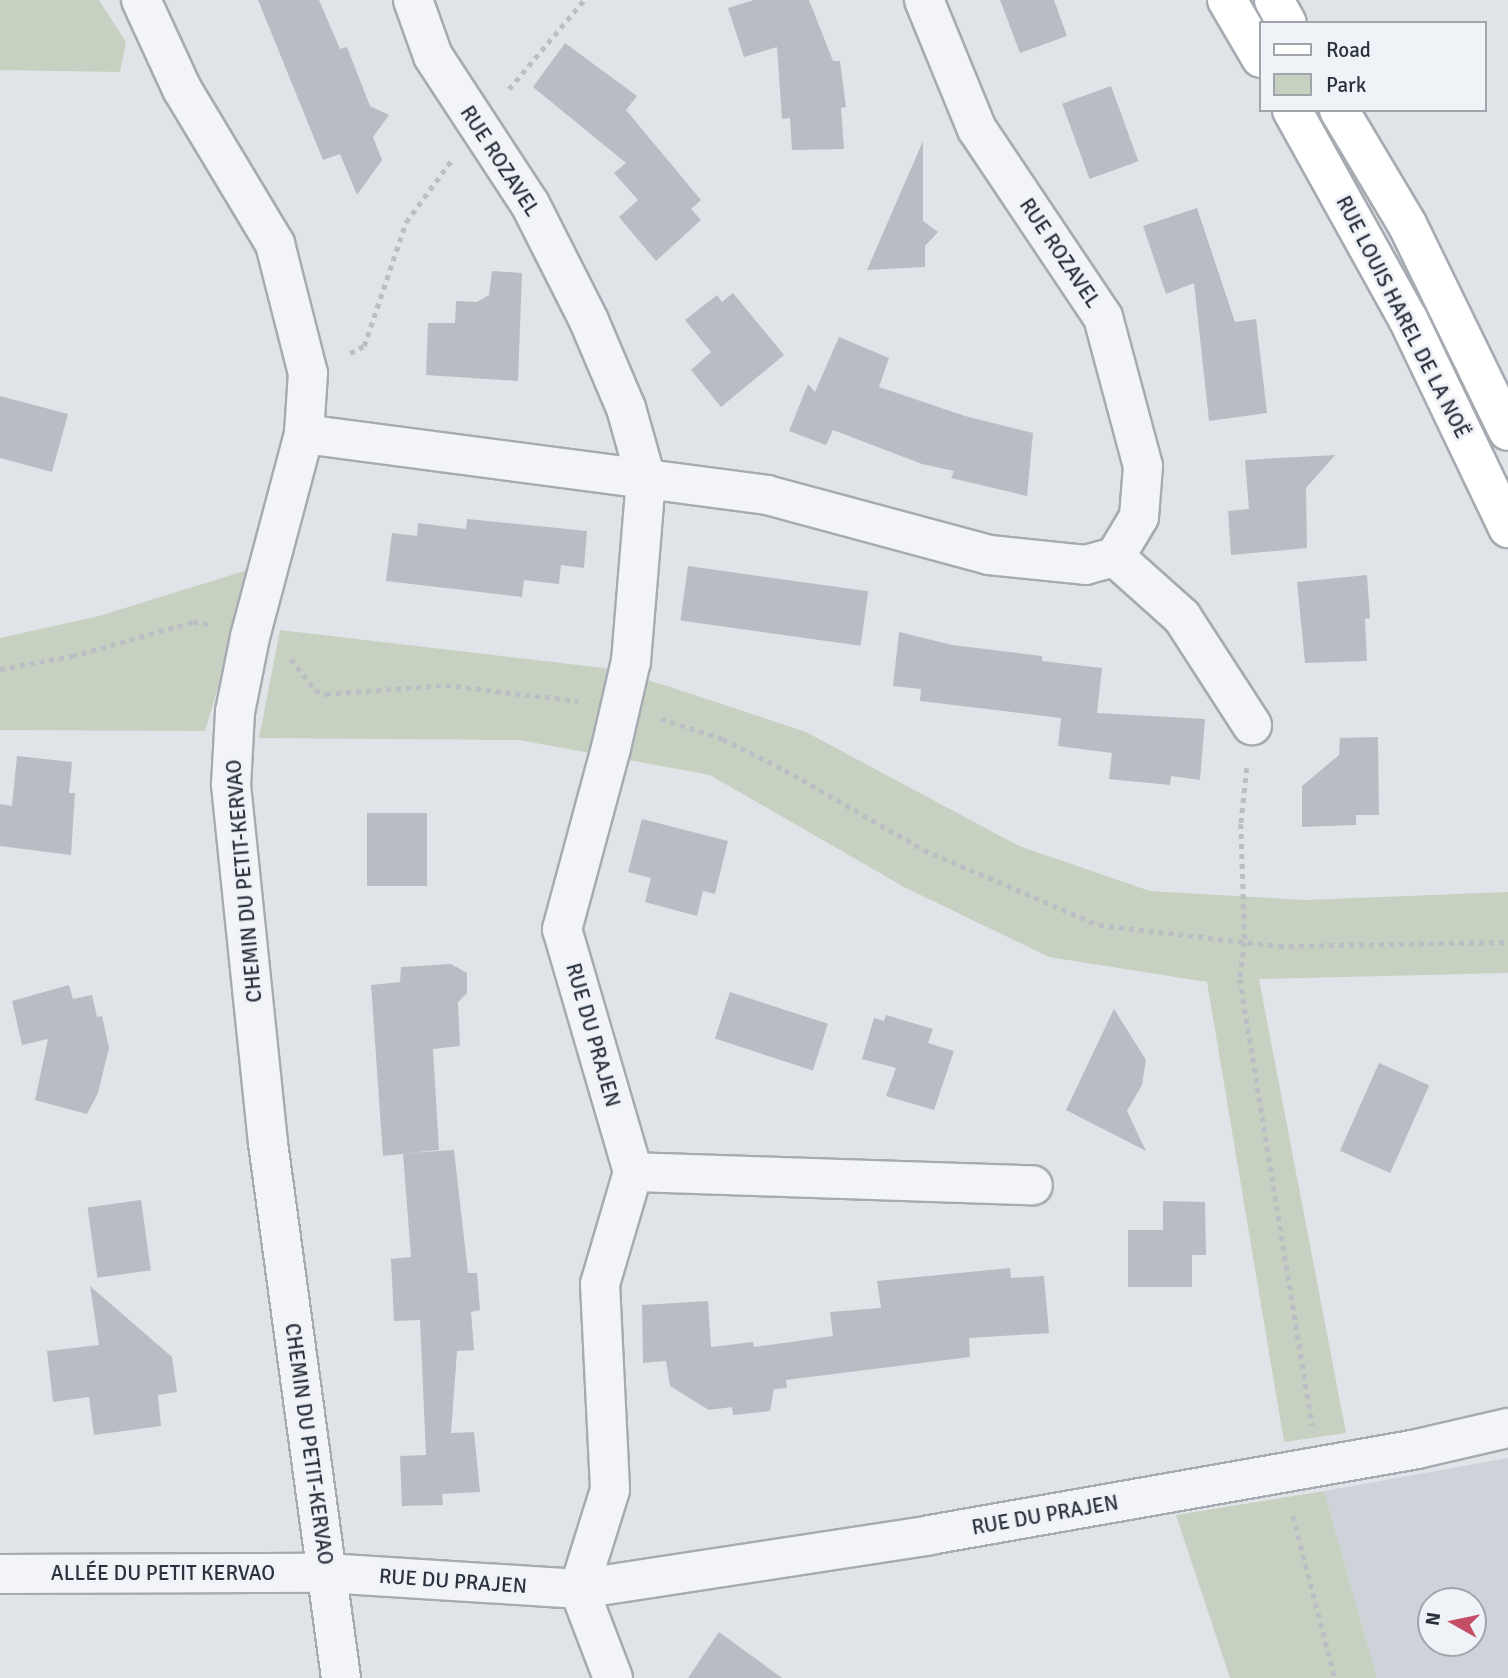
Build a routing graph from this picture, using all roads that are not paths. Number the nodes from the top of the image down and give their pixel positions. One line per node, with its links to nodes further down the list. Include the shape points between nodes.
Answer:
1 (141, 0): 11 (street, CHEMIN DU PETIT-KERVAO, via 183,89 275,244 298,318 308,373)
2 (413, 0): 12 (street, RUE ROZAVEL, via 433,56 476,128 530,204 589,321 626,408)
3 (924, 0): 14 (street, RUE ROZAVEL, via 978,129 1103,317 1143,466 1139,517)
4 (1227, 0): 7 (main road)
5 (1274, 0): 6 (main road)
6 (1286, 21)
7 (1260, 56)
8 (1293, 112): 13 (main road, RUE LOUIS HAREL DE LA NOË, via 1408,319)
9 (1340, 112): 10 (main road, RUE LOUIS HAREL DE LA NOË, via 1407,224)
10 (1508, 431)
11 (304, 434): 12 (street); 19 (street, CHEMIN DU PETIT-KERVAO, via 234,712 231,785 268,1143)
12 (646, 479): 14 (street, via 767,495 989,555 1085,565); 16 (street, RUE DU PRAJEN, via 623,707 562,929)
13 (1508, 528)
14 (1115, 557): 15 (street, via 1182,617)
15 (1252, 725)
16 (633, 1172): 17 (street); 21 (street, via 600,1284 610,1490)
17 (1033, 1185)
18 (1508, 1428): 21 (street, RUE DU PRAJEN, via 930,1535)
19 (327, 1573): 20 (street, ALLÉE DU PETIT KERVAO); 21 (street, RUE DU PRAJEN); 22 (street, CHEMIN DU PETIT-KERVAO)
20 (0, 1574)
21 (579, 1589): 23 (street)
22 (341, 1678)
23 (613, 1678)

